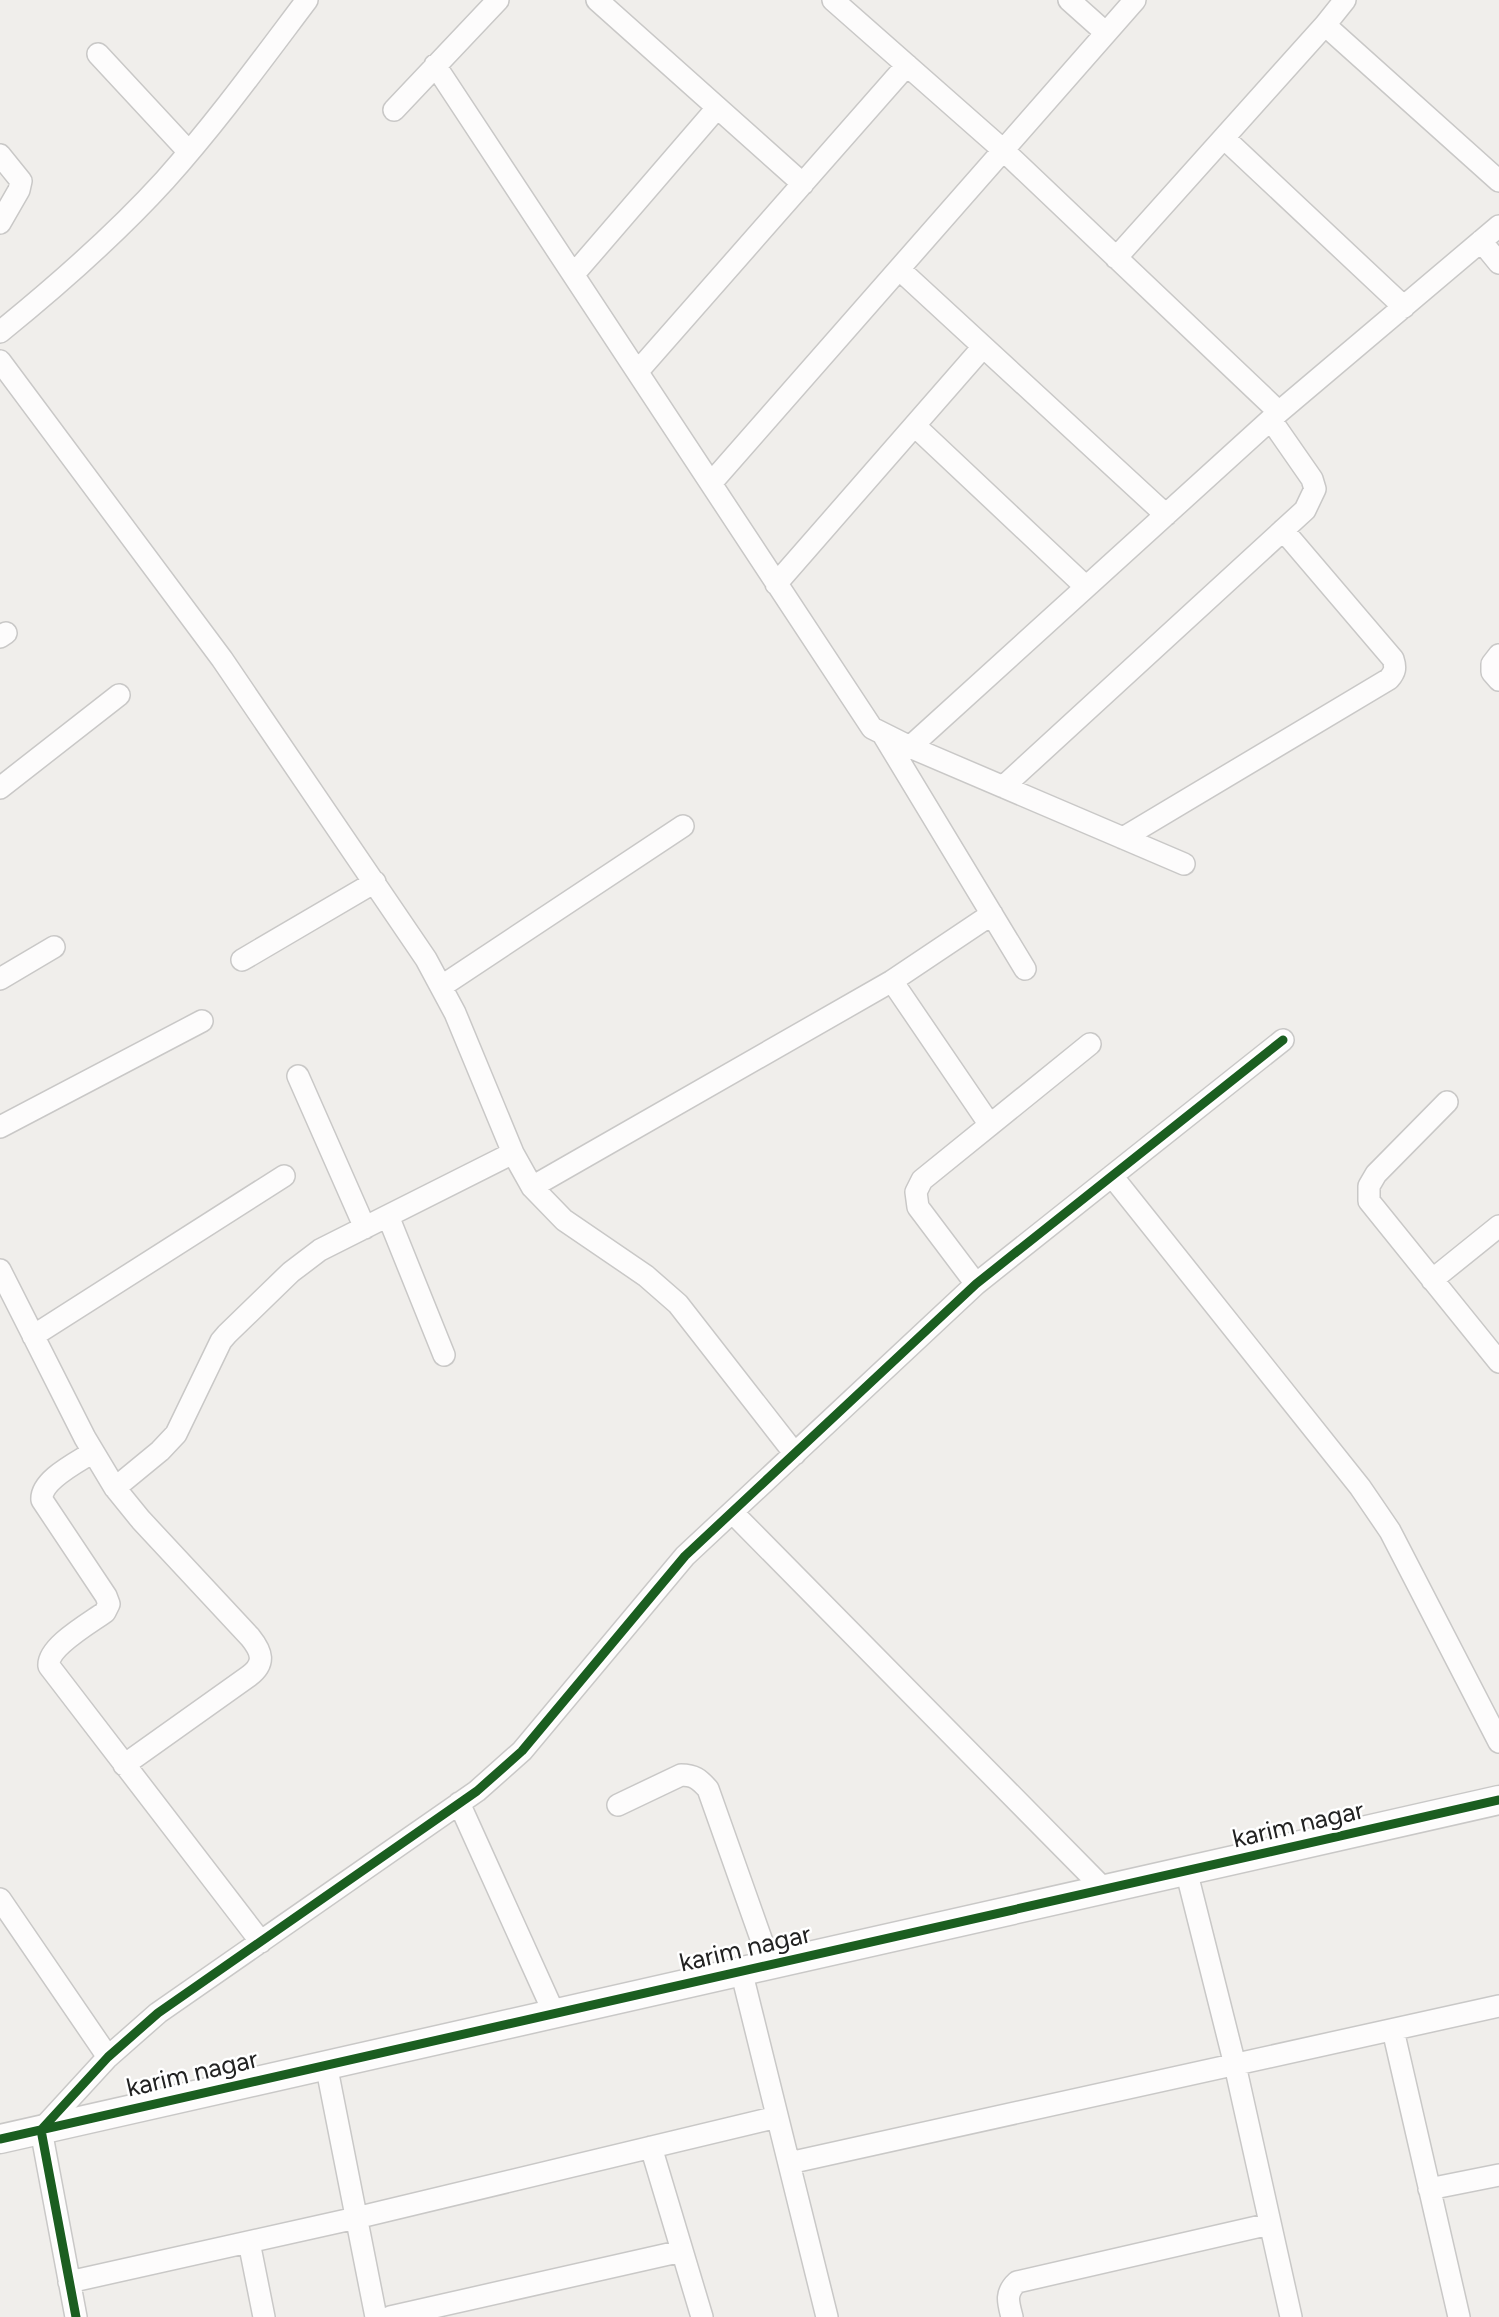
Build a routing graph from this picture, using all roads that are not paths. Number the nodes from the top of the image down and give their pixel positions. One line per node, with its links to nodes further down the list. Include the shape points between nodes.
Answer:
1 (307, 0): 17 (street)
2 (498, 0): 11 (street)
3 (597, 0): 13 (street)
4 (833, 0): 12 (street)
5 (1069, 0): 9 (street)
6 (1135, 0): 9 (street)
7 (1345, 0): 8 (street)
8 (1325, 25): 15 (street); 19 (street)
9 (1106, 33): 16 (street)
10 (98, 54): 17 (street)
11 (435, 65): 14 (street); 27 (street)
12 (907, 65): 16 (street); 20 (street)
13 (718, 108): 20 (street); 27 (street)
14 (394, 110)
15 (1224, 138): 24 (street); 28 (street)
16 (1002, 149): 24 (street); 26 (street)
17 (189, 152): 29 (street, via 119,226)
18 (0, 155): 21 (street, via 21,181)
19 (1499, 181)
20 (803, 184): 32 (street)
21 (0, 223)
22 (1499, 226): 23 (street)
23 (1481, 242): 25 (street); 28 (street)
24 (1116, 258): 33 (street)
25 (1499, 263)
26 (899, 269): 30 (street); 35 (street)
27 (573, 274): 32 (street)
28 (1404, 307): 33 (street)
29 (0, 332)
30 (983, 347): 34 (street); 36 (street)
31 (0, 360): 50 (street, via 222,659)
32 (638, 371): 35 (street)
33 (1275, 416): 36 (street); 37 (street, via 1315,489 1305,510)
34 (915, 426): 38 (street); 39 (street)
35 (712, 482): 38 (street)
36 (1166, 515): 39 (street)
37 (1283, 530): 45 (street); 48 (street, via 1393,659 1393,674)
38 (776, 584): 43 (street, via 867,721)
39 (1086, 587): 44 (street)
40 (1499, 655): 41 (street, via 1492,664)
41 (1499, 680)
42 (119, 695): 46 (street)
43 (884, 736): 44 (street); 51 (street)
44 (910, 747): 45 (street)
45 (1003, 787): 48 (street)
46 (0, 788)
47 (683, 826): 57 (street)
48 (1123, 838): 49 (street)
49 (1184, 864)
50 (375, 882): 53 (street); 57 (street)
51 (992, 914): 54 (street); 56 (street)
52 (54, 947): 55 (street)
53 (242, 960)
54 (1025, 969)
55 (0, 979)
56 (892, 981): 63 (street); 68 (street)
57 (442, 986): 65 (street)
58 (202, 1021): 64 (street)
59 (1283, 1040): 67 (street)
60 (1090, 1044): 63 (street)
61 (298, 1076): 71 (street)
62 (1447, 1102): 73 (street, via 1368,1186 1377,1213)
63 (990, 1125): 74 (street, via 922,1180 916,1192 918,1206)
64 (0, 1127)
65 (513, 1153): 68 (street); 69 (street)
66 (284, 1176): 75 (street)
67 (1112, 1176): 74 (street); 82 (street, via 1360,1487 1390,1531)
68 (532, 1186): 79 (street, via 564,1220 678,1304)
69 (387, 1216): 71 (street); 76 (street)
70 (1499, 1226): 73 (street)
71 (365, 1228): 80 (street, via 309,1257 227,1334 176,1434)
72 (0, 1270): 75 (street)
73 (1432, 1280): 77 (street)
74 (976, 1284): 79 (street)
75 (33, 1336): 78 (street)
76 (444, 1355)
77 (1499, 1362)
78 (93, 1452): 80 (street); 83 (street, via 49,1481 41,1500 109,1604 48,1659 52,1671)
79 (795, 1454): 81 (street)
80 (116, 1488): 83 (street, via 262,1656 256,1671)
81 (732, 1512): 85 (street, via 668,1574 522,1751); 88 (street)
82 (1499, 1742)
83 (124, 1765): 90 (street)
84 (1499, 1800): 87 (street, karim nagar)
85 (459, 1803): 90 (street); 94 (street)
86 (618, 1805): 91 (street, via 681,1775 700,1780 708,1789)
87 (1186, 1870): 88 (street, karim nagar); 98 (street)
88 (1104, 1889): 91 (street, karim nagar)
89 (0, 1899): 96 (street)
90 (261, 1942): 96 (street, via 158,2013)
91 (770, 1964): 92 (street, karim nagar)
92 (741, 1970): 94 (street, karim nagar); 99 (street)
93 (1499, 2006): 95 (street)
94 (554, 2013): 97 (street, karim nagar)
95 (1393, 2030): 98 (street); 105 (street)
96 (108, 2057): 100 (street)
97 (326, 2064): 100 (street, karim nagar); 106 (street)
98 (1235, 2066): 103 (street); 107 (street)
99 (778, 2117): 102 (street); 103 (street)
100 (41, 2130): 101 (street, karim nagar); 110 (street)
101 (0, 2139)
102 (652, 2147): 106 (street); 109 (street)
103 (789, 2162): 116 (street)
104 (1499, 2175): 105 (street)
105 (1429, 2189): 119 (street)
106 (356, 2218): 108 (street); 113 (street)
107 (1270, 2224): 117 (street, via 1017,2282 1007,2297); 118 (street)
108 (249, 2242): 110 (street); 112 (street)
109 (682, 2251): 114 (street); 115 (street)
110 (69, 2281): 111 (street)
111 (76, 2317)
112 (264, 2317)
113 (376, 2317)
114 (390, 2317)
115 (702, 2317)
116 (827, 2317)
117 (1012, 2317)
118 (1291, 2317)
119 (1459, 2317)

